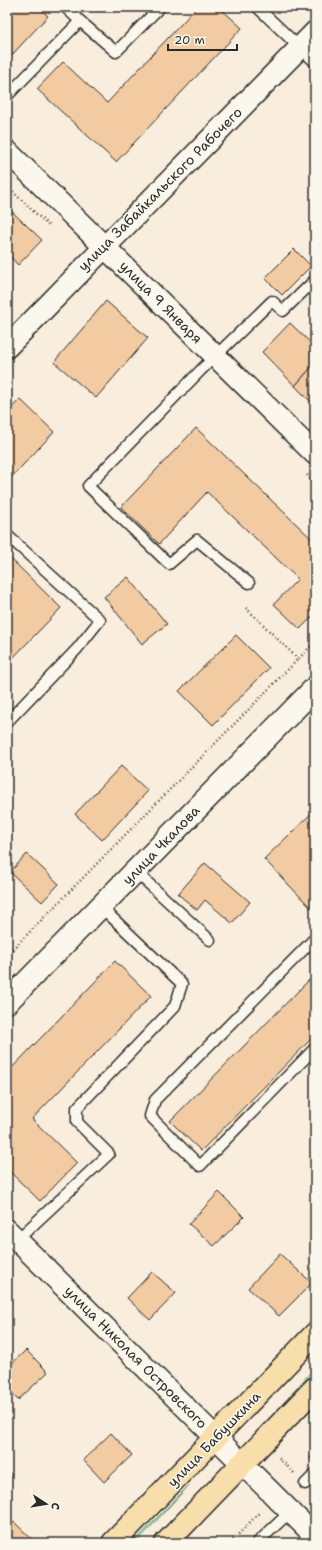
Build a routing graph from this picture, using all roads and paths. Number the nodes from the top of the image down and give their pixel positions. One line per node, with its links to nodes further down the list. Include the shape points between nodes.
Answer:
1 (65, 7): 4 (lane)
2 (160, 7): 4 (lane, via 116,52)
3 (256, 7): 6 (lane)
4 (80, 21): 8 (lane)
5 (315, 32): 6 (street, улица Забайкальского Рабочего)
6 (300, 48): 7 (lane); 12 (street, улица Забайкальского Рабочего)
7 (315, 62)
8 (7, 96)
9 (7, 151): 12 (street, улица 9 Января)
10 (7, 186): 11 (path)
11 (54, 232)
12 (104, 245): 14 (street, улица Забайкальского Рабочего); 15 (street, улица 9 Января)
13 (315, 280): 15 (lane, via 283,312 272,301)
14 (7, 347)
15 (216, 357): 16 (street, улица 9 Января); 18 (lane, via 88,486 169,564 197,540)
16 (315, 454)
17 (7, 535): 23 (lane, via 100,620 77,649)
18 (249, 583)
19 (246, 608): 21 (path)
20 (315, 642): 21 (path)
21 (298, 659): 28 (path)
22 (315, 688): 24 (main road, улица Чкалова)
23 (7, 722)
24 (135, 871): 25 (main road, улица Чкалова); 27 (lane)
25 (101, 906): 29 (main road, улица Чкалова); 31 (lane, via 182,984 175,1006 77,1108 77,1122 108,1154)
26 (315, 938): 30 (lane, via 155,1100 150,1116 200,1166)
27 (210, 940)
28 (7, 955)
29 (7, 1002)
30 (315, 1048)
31 (12, 1235): 34 (street, улица Николая Островского)
32 (315, 1334): 34 (main road, улица Бабушкина)
33 (315, 1388): 35 (main road)
34 (217, 1437): 35 (street, улица Николая Островского); 40 (main road, улица Бабушкина)
35 (243, 1463): 38 (street, улица Николая Островского); 41 (main road)
36 (315, 1474): 37 (lane)
37 (305, 1484)
38 (291, 1511): 39 (street, улица Николая Островского); 42 (lane)
39 (315, 1536)
40 (113, 1543)
41 (166, 1543)
42 (257, 1543)

